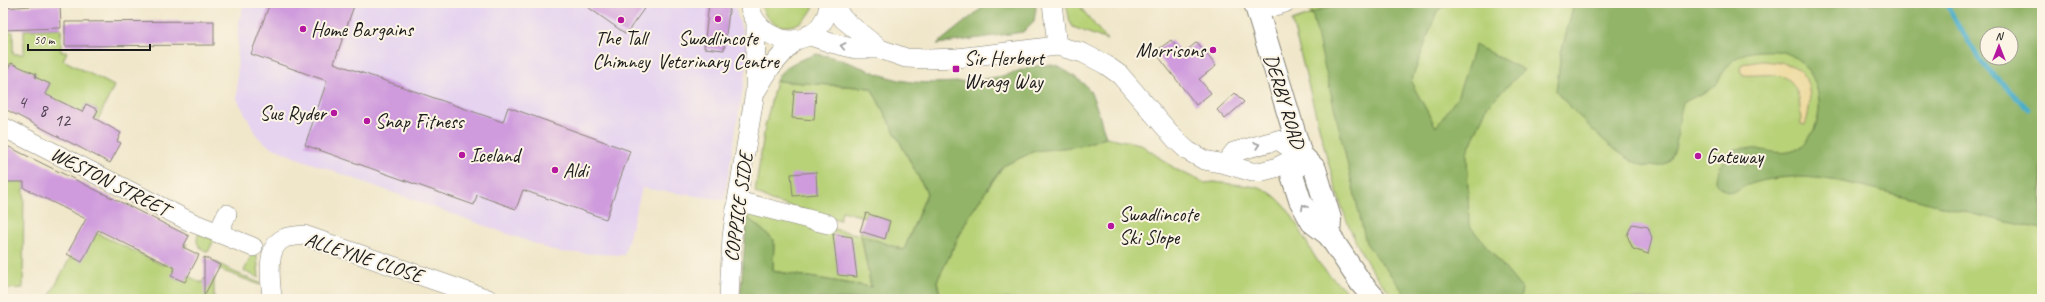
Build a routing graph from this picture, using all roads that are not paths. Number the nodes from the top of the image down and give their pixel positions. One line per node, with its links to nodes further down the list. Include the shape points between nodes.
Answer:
1 (748, 3): 7 (street)
2 (829, 3): 8 (street, COPPICE SIDE, via 826,18 817,29)
3 (833, 3): 10 (street, via 843,19)
4 (1052, 3): 9 (street)
5 (1285, 3): 6 (street)
6 (1256, 7): 13 (main road, DERBY ROAD)
7 (756, 23): 8 (street, via 774,38); 11 (street, COPPICE SIDE)
8 (802, 38): 10 (street, one-way to 8, via 856,49); 11 (street, COPPICE SIDE, via 771,67)
9 (1057, 46): 10 (street, via 928,59 906,58); 14 (street, via 1083,53 1106,65 1120,75 1162,126 1188,151 1204,160)
10 (880, 50)
11 (755, 92): 15 (street, COPPICE SIDE)
12 (3, 127): 18 (street, WESTON STREET, via 191,222)
13 (1300, 155): 14 (street, via 1275,168 1259,172); 14 (street, one-way to 13, via 1234,152 1278,140); 23 (main road, DERBY ROAD, via 1315,169 1330,219 1329,235 1361,283)
14 (1225, 164)
15 (737, 201): 17 (street); 22 (street, COPPICE SIDE)
16 (227, 214): 18 (street)
17 (828, 224)
18 (218, 233): 19 (street, WESTON STREET)
19 (253, 247)
20 (272, 299): 21 (street, ALLEYNE CLOSE, via 272,254 275,246 284,238 304,235)
21 (488, 299)
22 (729, 299)
23 (1375, 299)

